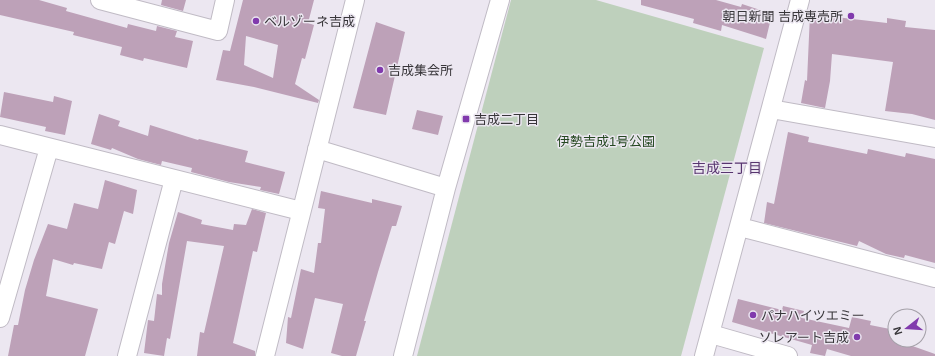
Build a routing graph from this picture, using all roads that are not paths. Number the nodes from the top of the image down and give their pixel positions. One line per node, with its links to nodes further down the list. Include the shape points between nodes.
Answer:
1 (100, 0): 2 (street, via 218,31)
2 (225, 0)
3 (355, 0): 10 (street)
4 (500, 0): 12 (street)
5 (800, 0): 6 (street)
6 (771, 109): 8 (street); 14 (street)
7 (0, 135): 9 (street)
8 (935, 138)
9 (49, 148): 11 (street); 16 (street)
10 (317, 149): 12 (street); 13 (street)
11 (174, 179): 13 (street); 19 (street)
12 (446, 188): 20 (street)
13 (301, 211): 18 (street)
14 (740, 227): 15 (street); 17 (street)
15 (935, 278)
16 (0, 318)
17 (711, 334): 21 (street); 22 (street)
18 (271, 355)
19 (127, 356)
20 (403, 356)
21 (704, 356)
22 (788, 356)

